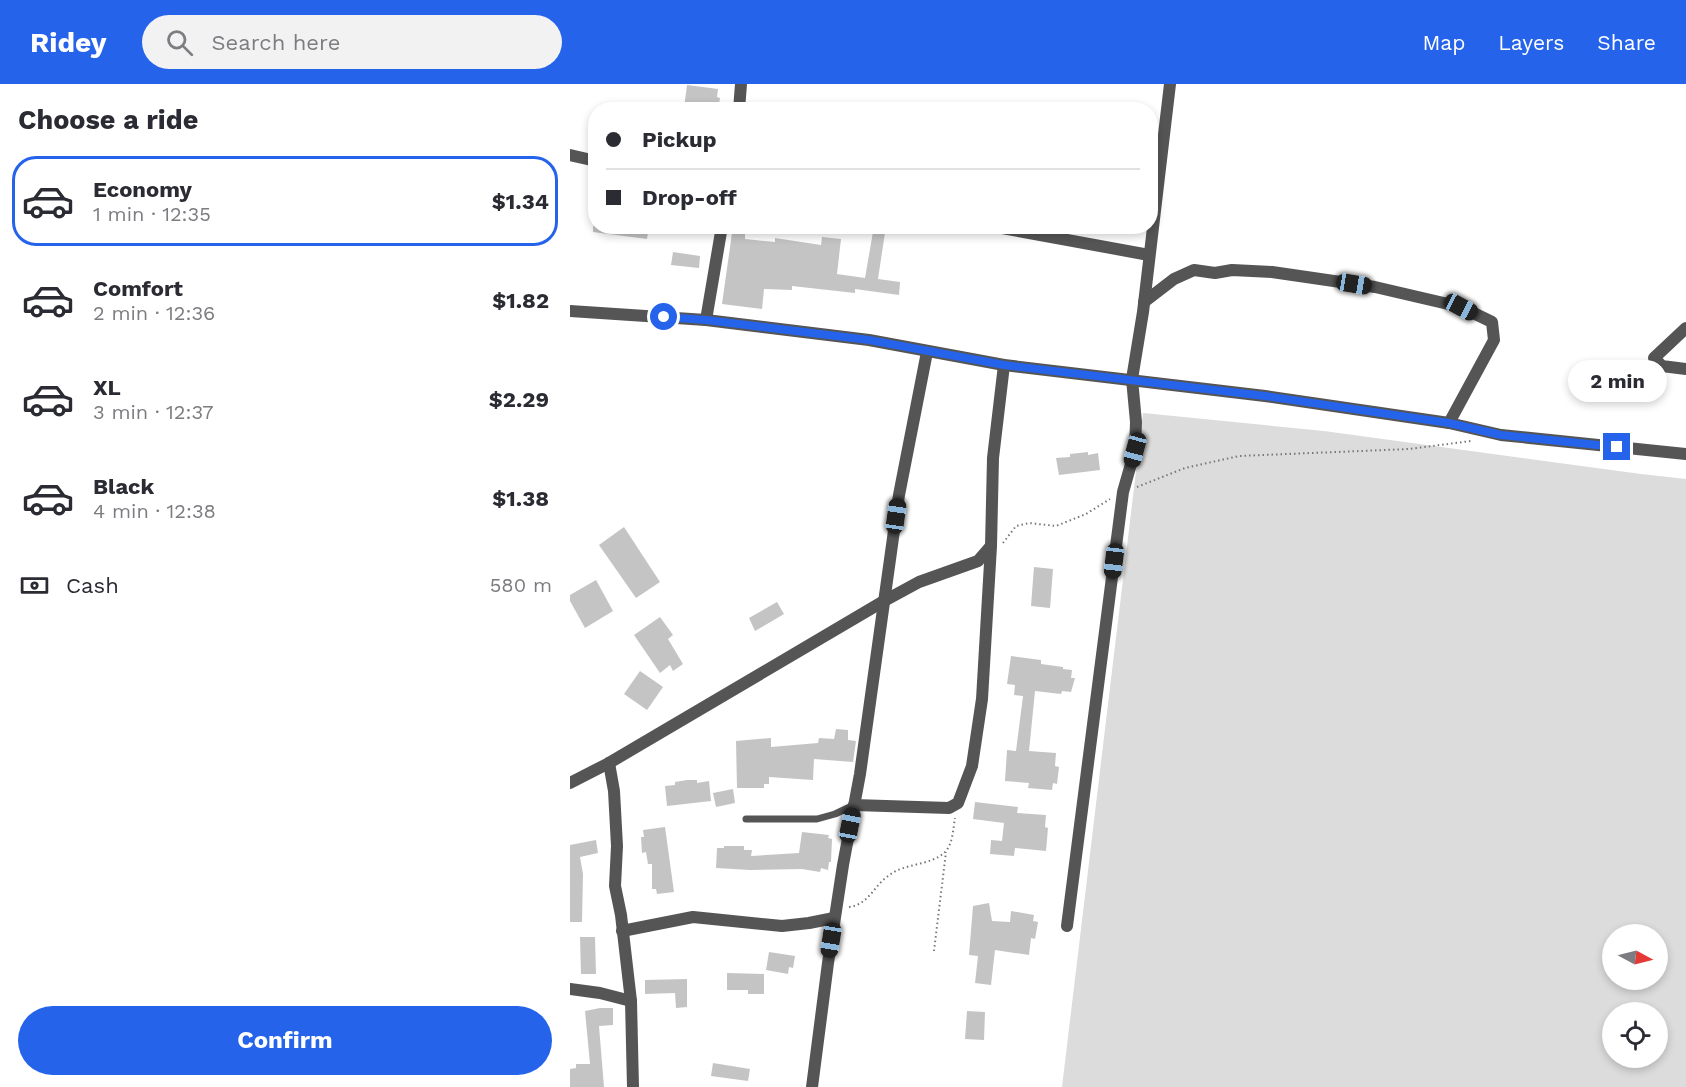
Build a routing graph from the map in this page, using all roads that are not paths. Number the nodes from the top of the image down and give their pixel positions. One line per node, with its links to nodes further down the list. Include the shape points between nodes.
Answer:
1 (741, 84): 3 (street)
2 (1170, 84): 6 (street)
3 (740, 102)
4 (570, 155): 5 (street)
5 (588, 159)
6 (1158, 182)
7 (721, 234): 13 (street)
8 (1035, 234): 10 (street)
9 (1152, 234): 10 (street)
10 (1149, 255): 11 (street)
11 (1144, 302): 18 (street); 19 (street, via 1174,279 1194,270 1232,270 1272,272 1375,288 1461,307 1492,322 1494,340)
12 (570, 311): 13 (street)
13 (706, 320): 15 (street, via 869,340)
14 (1686, 328): 17 (street, via 1654,358 1662,366)
15 (927, 352): 16 (street); 22 (street, via 899,495)
16 (1004, 365): 18 (street); 21 (street, via 993,458)
17 (1686, 369)
18 (1132, 379): 19 (street); 28 (street, via 1135,450 1123,492)
19 (1449, 423): 20 (street, via 1501,435)
20 (1686, 454)
21 (991, 546): 22 (street, via 978,561 919,582); 25 (street, via 982,699 972,766 958,803 949,808)
22 (884, 601): 23 (street); 25 (street)
23 (609, 763): 24 (street); 29 (street, via 617,846 615,886)
24 (570, 783)
25 (854, 805): 26 (lane, via 817,819); 27 (street)
26 (746, 819)
27 (835, 912): 29 (street, via 809,923 782,926 693,917); 33 (street)
28 (1067, 926)
29 (622, 931): 31 (street)
30 (570, 988): 31 (street)
31 (631, 1001): 32 (street)
32 (633, 1087)
33 (812, 1087)

